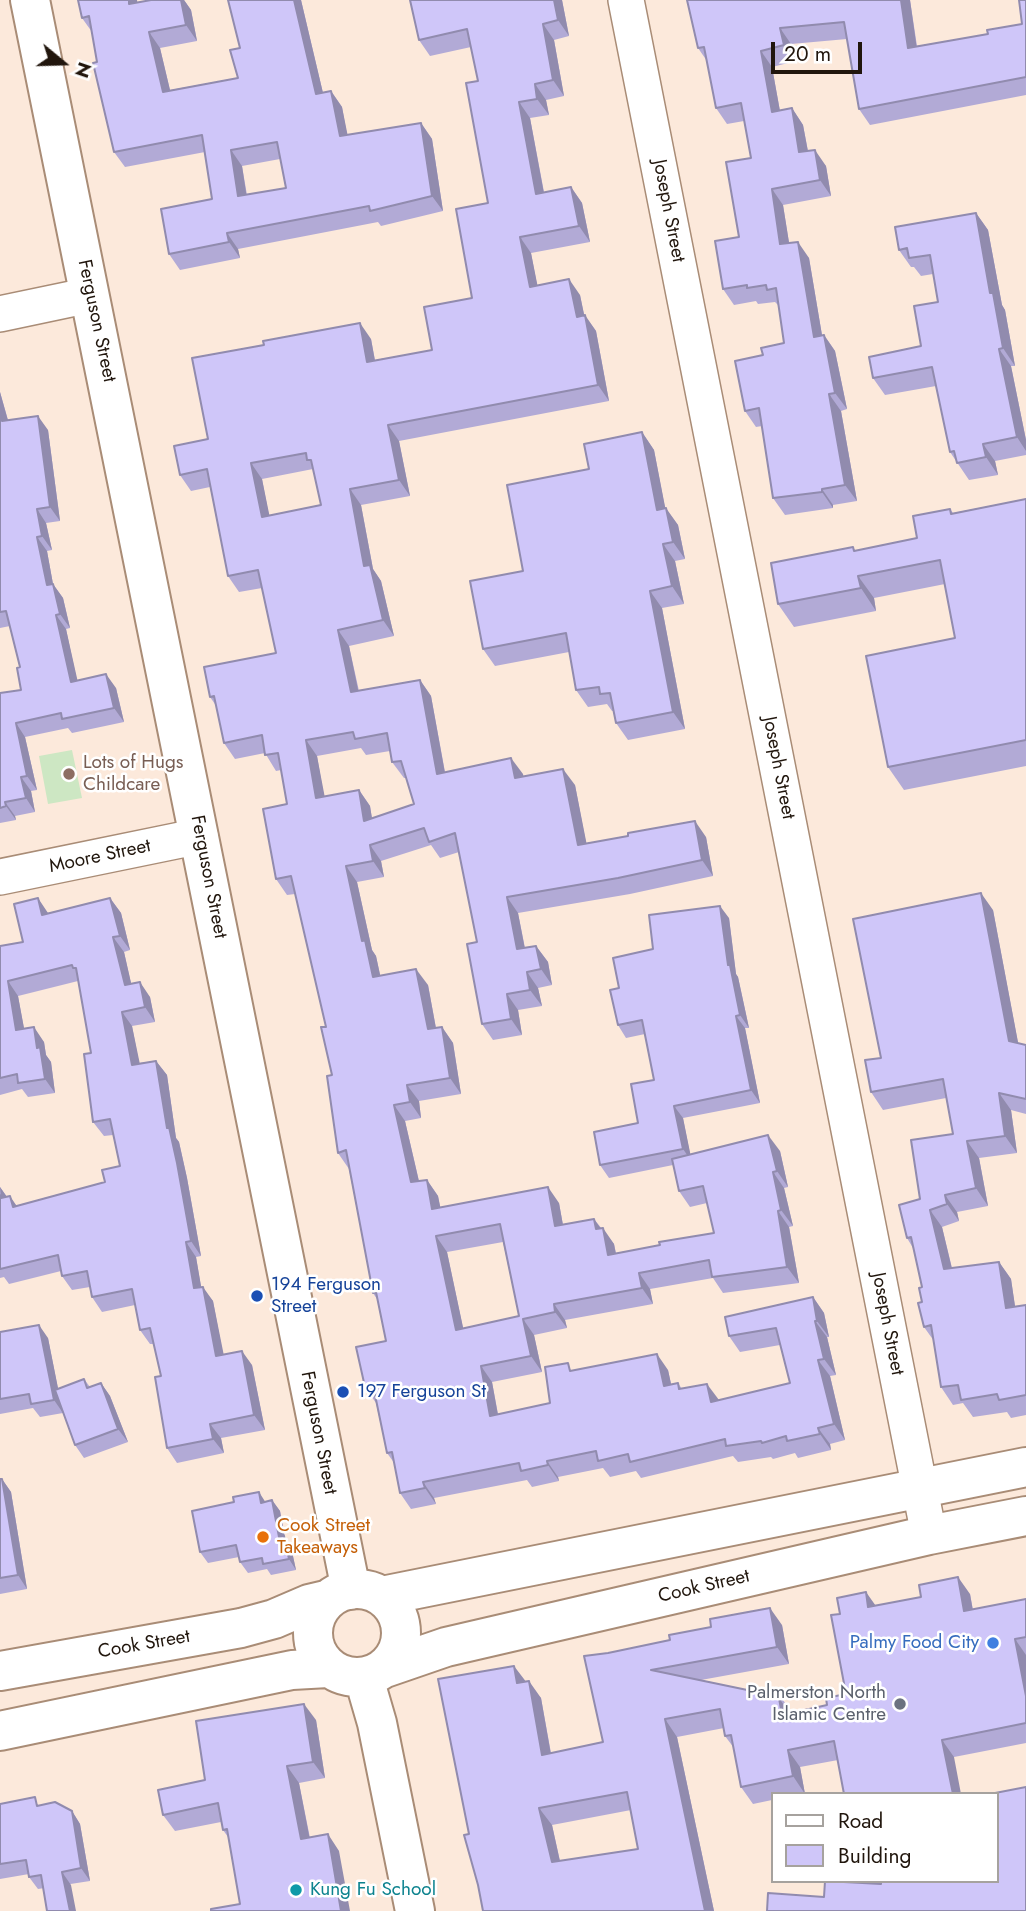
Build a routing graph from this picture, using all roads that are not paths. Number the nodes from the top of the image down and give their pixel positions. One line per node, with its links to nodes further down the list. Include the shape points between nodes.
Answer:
1 (30, 0): 3 (street, Ferguson Street)
2 (626, 0): 8 (street, Joseph Street)
3 (90, 295): 4 (street); 5 (street, Ferguson Street)
4 (0, 314)
5 (200, 836): 6 (street, Moore Street); 11 (street, Ferguson Street)
6 (0, 877)
7 (1026, 1467): 8 (street, Cook Street)
8 (920, 1487): 10 (street, Joseph Street); 11 (street, Cook Street)
9 (1026, 1516): 10 (street, Cook Street)
10 (929, 1535): 14 (street, Cook Street, via 446,1647)
11 (353, 1595): 12 (street, via 318,1610 312,1637); 13 (street, Cook Street, via 309,1604 241,1628); 14 (street, via 393,1607 403,1632 402,1645)
12 (328, 1668): 14 (street, via 349,1677); 15 (street, via 292,1670)
13 (0, 1671)
14 (376, 1672): 16 (street, via 368,1692)
15 (0, 1731)
16 (415, 1911)

